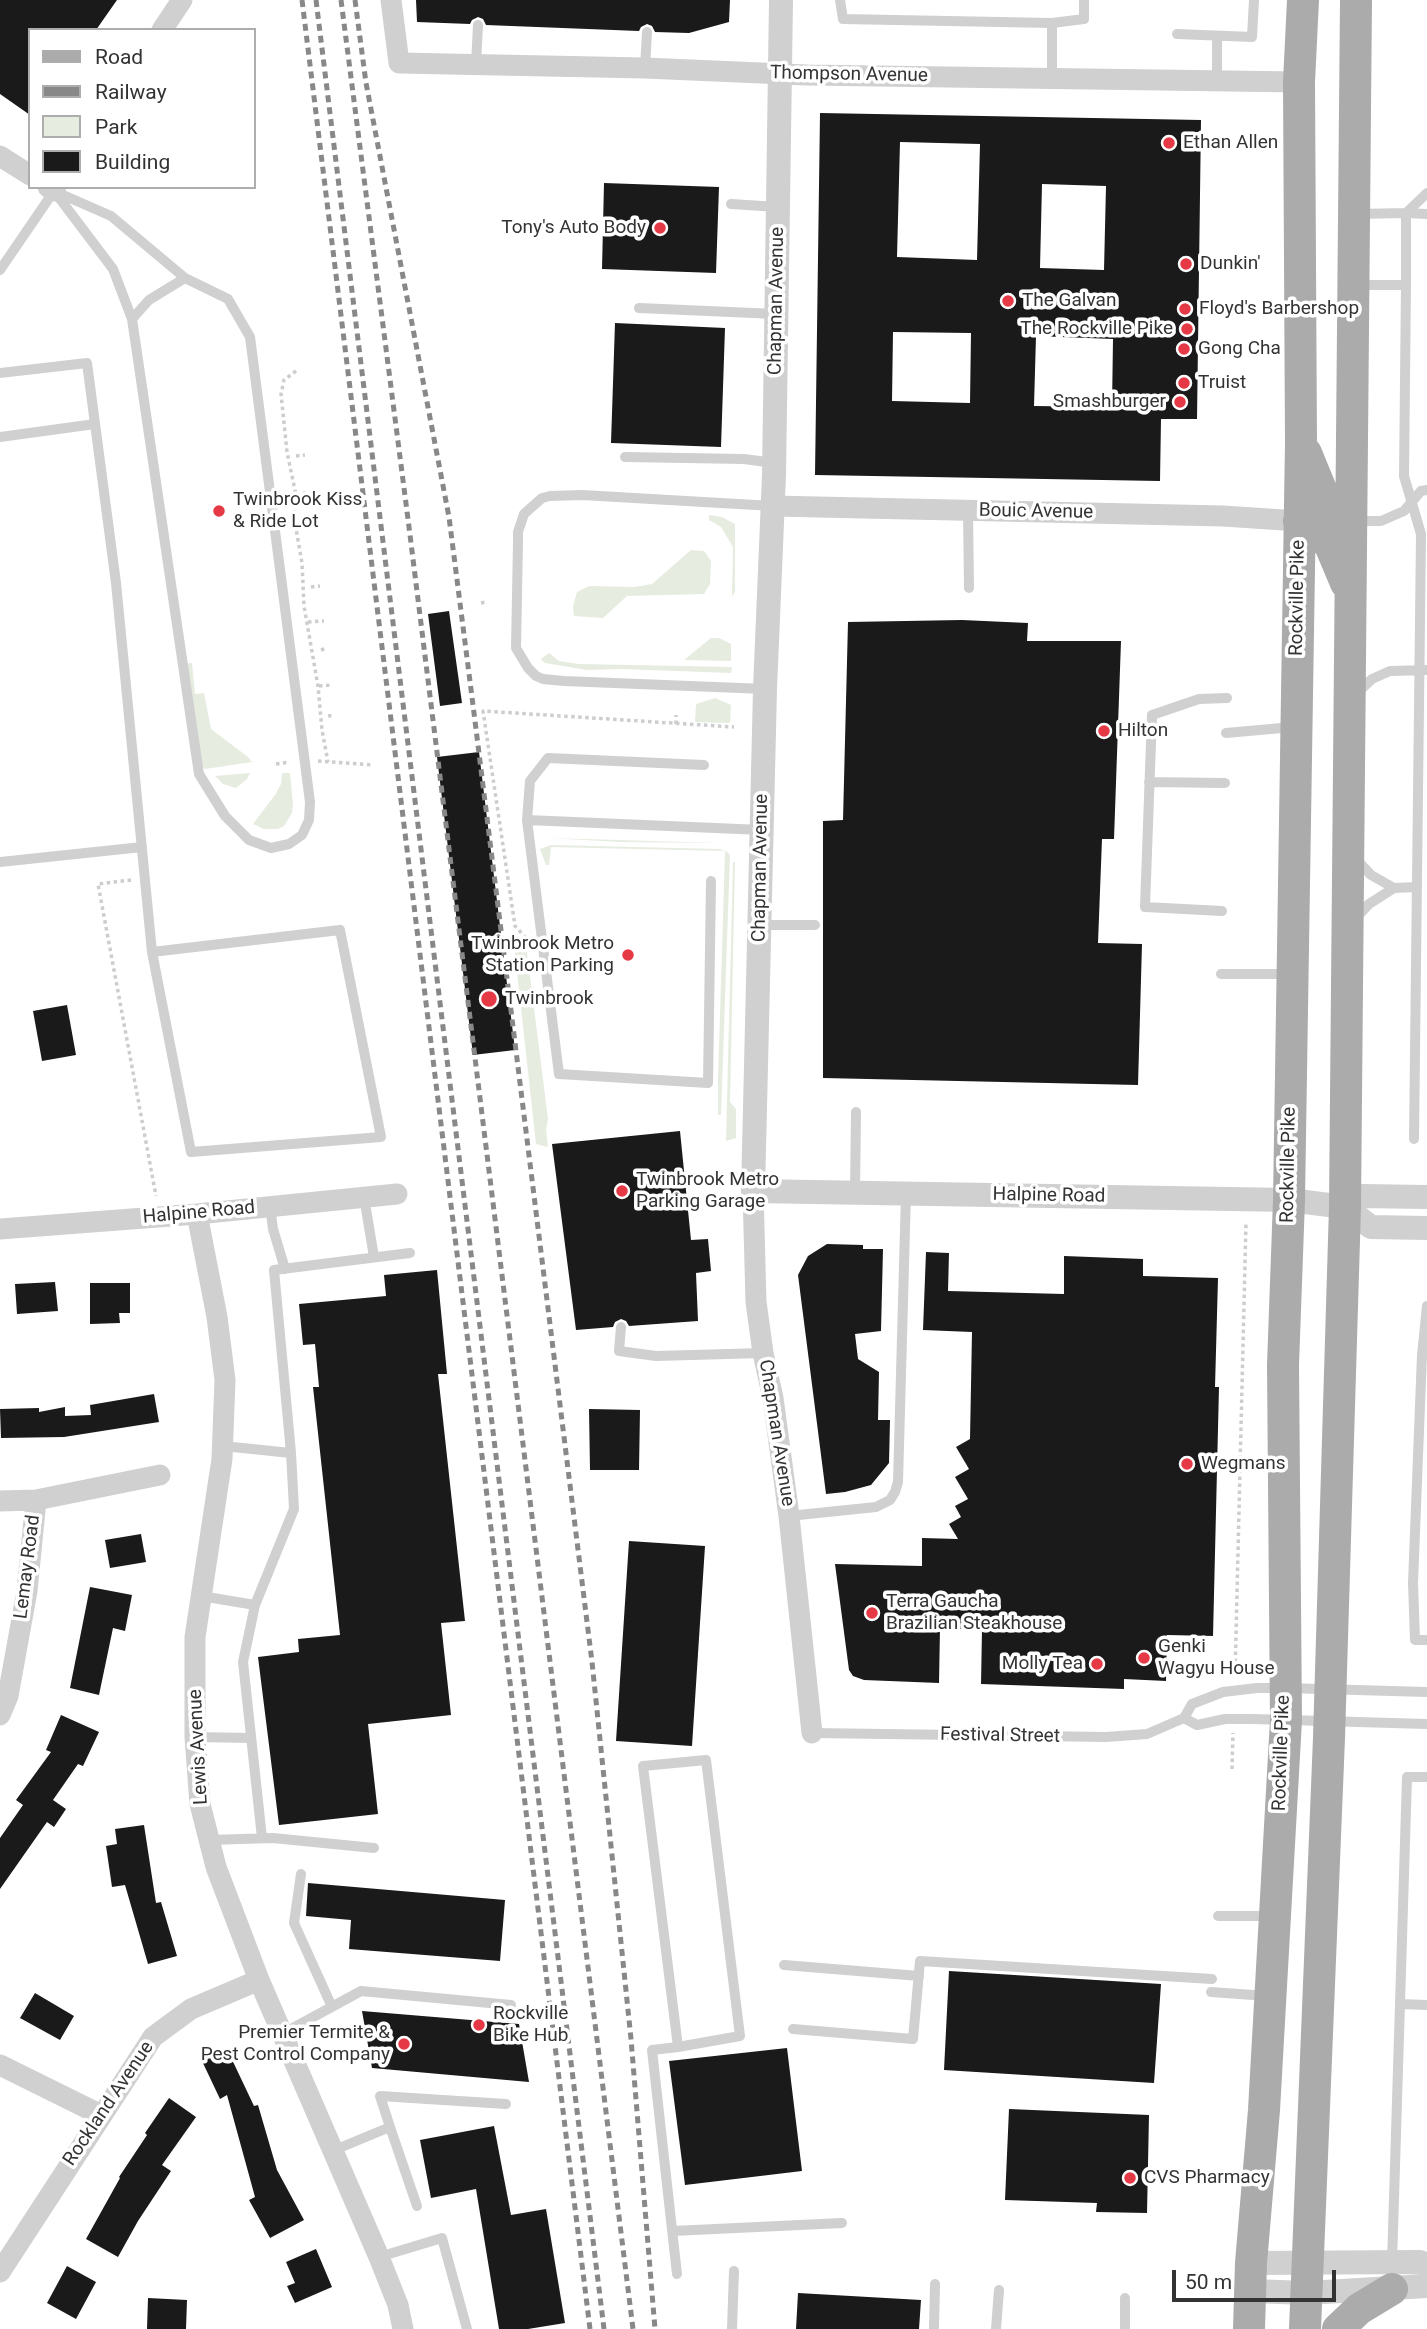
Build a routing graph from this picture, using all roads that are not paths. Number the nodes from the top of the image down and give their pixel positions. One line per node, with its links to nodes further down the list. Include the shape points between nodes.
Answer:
1 (182, 0): 11 (street)
2 (391, 0): 15 (street, Thompson Avenue, via 399,62)
3 (781, 0): 17 (street, Chapman Avenue)
4 (840, 0): 9 (lane, via 843,19)
5 (1084, 0): 9 (lane, via 1084,19)
6 (1254, 0): 14 (lane, via 1252,37)
7 (1303, 0): 20 (main road, Rockville Pike)
8 (1356, 0): 28 (main road)
9 (1052, 23): 18 (lane)
10 (478, 24): 15 (lane)
11 (163, 28)
12 (647, 32): 16 (lane)
13 (1177, 34): 14 (lane)
14 (1217, 36): 19 (lane)
15 (476, 64): 16 (street, Thompson Avenue)
16 (645, 68): 17 (street, Thompson Avenue)
17 (780, 74): 18 (street, Thompson Avenue); 26 (street, Chapman Avenue)
18 (1052, 79): 19 (street, Thompson Avenue)
19 (1217, 80): 20 (street, Thompson Avenue)
20 (1299, 82): 40 (main road, Rockville Pike)
21 (0, 156): 22 (street)
22 (28, 174)
23 (53, 189): 30 (lane); 31 (lane, via 111,216); 36 (lane, via 114,269)
24 (1427, 193): 27 (lane)
25 (731, 204): 26 (lane)
26 (778, 207): 35 (street, Chapman Avenue)
27 (1406, 213): 28 (lane); 29 (lane); 33 (lane)
28 (1354, 214): 32 (main road)
29 (1427, 214)
30 (0, 270)
31 (185, 278): 36 (lane, via 149,300); 36 (lane, via 228,299 250,337 310,802 302,835 289,844 271,848 249,840 225,816 199,774)
32 (1354, 285): 33 (lane); 48 (main road)
33 (1406, 285): 44 (lane, via 1404,476)
34 (639, 308): 35 (lane)
35 (776, 314): 42 (street, Chapman Avenue)
36 (132, 319)
37 (0, 373): 38 (lane, via 87,363)
38 (94, 424): 39 (lane); 62 (lane, via 116,583)
39 (0, 437)
40 (1301, 442): 47 (main road, Rockville Pike); 48 (main road, via 1324,497 1335,513)
41 (625, 457): 42 (lane)
42 (774, 463): 45 (street, Chapman Avenue)
43 (1427, 490): 44 (lane)
44 (1412, 501): 48 (lane, via 1381,521); 51 (lane, via 1421,534)
45 (773, 506): 46 (street, Bouic Avenue); 52 (street, Chapman Avenue); 52 (lane, via 550,496 524,514 518,532 516,648 536,676)
46 (968, 510): 47 (street, Bouic Avenue); 49 (lane)
47 (1299, 521): 50 (main road, via 1331,545); 55 (main road, Rockville Pike)
48 (1351, 522): 50 (main road)
49 (969, 588)
50 (1349, 590): 54 (main road)
51 (1423, 670): 54 (lane, via 1390,671 1372,678); 66 (lane)
52 (765, 689): 61 (street, Chapman Avenue)
53 (1227, 698): 58 (lane, via 1199,699 1152,715)
54 (1350, 700): 63 (main road)
55 (1296, 727): 56 (lane); 74 (main road, Rockville Pike)
56 (1226, 733)
57 (704, 765): 60 (lane, via 548,758 530,781)
58 (1149, 782): 59 (lane); 68 (lane, via 1144,907)
59 (1225, 783)
60 (527, 820): 61 (lane); 65 (lane, via 559,1074 708,1083)
61 (762, 830): 69 (street, Chapman Avenue)
62 (142, 847): 64 (lane); 72 (lane)
63 (1348, 851): 67 (lane, via 1371,874); 71 (main road)
64 (0, 862)
65 (711, 881)
66 (1417, 887): 67 (lane); 76 (lane)
67 (1394, 888): 71 (lane, via 1369,904)
68 (1222, 911)
69 (760, 925): 70 (lane); 77 (street, Chapman Avenue)
70 (815, 925)
71 (1348, 927): 85 (main road)
72 (152, 952): 72 (lane, via 340,930 381,1138 191,1152)
73 (1221, 974): 74 (lane)
74 (1292, 974): 83 (main road, Rockville Pike)
75 (856, 1112): 78 (lane)
76 (1414, 1139)
77 (753, 1191): 78 (street, Halpine Road); 94 (street, Chapman Avenue, via 756,1302)
78 (855, 1193): 80 (street, Halpine Road)
79 (397, 1194): 81 (street, Halpine Road)
80 (906, 1194): 83 (street, Halpine Road); 100 (lane, via 895,1492 876,1507)
81 (364, 1197): 84 (street, Halpine Road); 90 (lane)
82 (1427, 1197): 85 (street, Halpine Road, via 1362,1196)
83 (1289, 1200): 85 (street, Halpine Road); 104 (main road, Rockville Pike, via 1283,1365)
84 (270, 1206): 86 (street, Halpine Road); 91 (lane)
85 (1345, 1207): 87 (street, Halpine Road, via 1371,1227); 105 (main road)
86 (197, 1214): 88 (street, Halpine Road); 95 (street, Lewis Avenue, via 225,1380)
87 (1427, 1228)
88 (0, 1229)
89 (410, 1253): 90 (lane)
90 (373, 1257): 91 (lane)
91 (285, 1269): 96 (lane, via 274,1270)
92 (1427, 1306): 103 (lane, via 1413,1584 1415,1640)
93 (621, 1327): 94 (lane, via 620,1351 656,1356)
94 (763, 1353): 100 (street, Chapman Avenue)
95 (223, 1446): 96 (lane); 101 (street, Lewis Avenue)
96 (292, 1453): 102 (lane, via 294,1509)
97 (160, 1475): 98 (street)
98 (36, 1500): 99 (street); 107 (street, Lemay Road, via 27,1591 8,1696)
99 (0, 1502)
100 (789, 1516): 112 (street, Chapman Avenue)
101 (201, 1596): 102 (lane); 113 (street, Lewis Avenue, via 195,1637)
102 (255, 1605): 114 (lane, via 243,1662)
103 (1427, 1640)
104 (1285, 1688): 105 (lane, Festival Street); 108 (lane, Festival Street, via 1223,1692 1192,1704); 109 (main road, Rockville Pike)
105 (1330, 1690): 106 (lane, Festival Street); 110 (main road)
106 (1427, 1692)
107 (0, 1715)
108 (1184, 1718): 109 (lane, Festival Street, via 1197,1725 1234,1719); 112 (lane, Festival Street, via 1147,1734 1107,1737)
109 (1286, 1720): 110 (lane, Festival Street); 121 (main road, Rockville Pike)
110 (1329, 1722): 111 (lane, Festival Street); 150 (main road)
111 (1427, 1724)
112 (812, 1733)
113 (195, 1737): 114 (lane); 117 (street, Lewis Avenue, via 200,1804)
114 (251, 1738): 116 (lane)
115 (1427, 1777): 128 (lane, via 1407,1777)
116 (261, 1838): 117 (lane); 118 (lane)
117 (209, 1840): 125 (street, Lewis Avenue)
118 (374, 1848)
119 (300, 1874): 131 (lane, via 294,1923)
120 (1218, 1916): 121 (lane)
121 (1274, 1916): 127 (main road, Rockville Pike)
122 (784, 1965): 123 (lane)
123 (919, 1976): 124 (lane, via 920,1961); 132 (lane, via 913,2039)
124 (1212, 1979)
125 (259, 1980): 133 (street, Lewis Avenue); 137 (street, Rockland Avenue, via 191,2009 153,2036)
126 (1211, 1992): 127 (lane)
127 (1270, 1996): 149 (main road, Rockville Pike)
128 (1401, 2004): 130 (lane); 148 (lane)
129 (511, 2005): 131 (lane, via 361,1991)
130 (1427, 2005)
131 (332, 2007): 133 (lane)
132 (793, 2029)
133 (282, 2034): 139 (street, Lewis Avenue)
134 (678, 2046): 134 (lane, via 740,2036 706,1760 643,1766); 142 (lane, via 652,2050)
135 (0, 2065): 137 (street)
136 (506, 2104): 138 (lane, via 380,2096)
137 (100, 2115): 146 (street, Rockland Avenue)
138 (390, 2127): 139 (lane); 140 (lane)
139 (332, 2151): 143 (street, Lewis Avenue)
140 (417, 2206)
141 (842, 2223): 142 (lane)
142 (673, 2231): 147 (lane)
143 (379, 2257): 155 (street, Lewis Avenue); 156 (lane, via 442,2238)
144 (1427, 2265): 148 (street, via 1420,2262)
145 (734, 2271): 157 (lane)
146 (0, 2272)
147 (677, 2274)
148 (1392, 2276): 150 (street); 152 (street); 163 (main road)
149 (1251, 2277): 150 (street); 161 (main road, Rockville Pike)
150 (1308, 2278): 162 (main road)
151 (935, 2284): 158 (lane)
152 (1427, 2286)
153 (999, 2290): 159 (lane)
154 (1125, 2298): 160 (lane)
155 (403, 2329)
156 (467, 2329)
157 (732, 2329)
158 (934, 2329)
159 (996, 2329)
160 (1125, 2329)
161 (1249, 2329)
162 (1305, 2329)
163 (1338, 2329)

